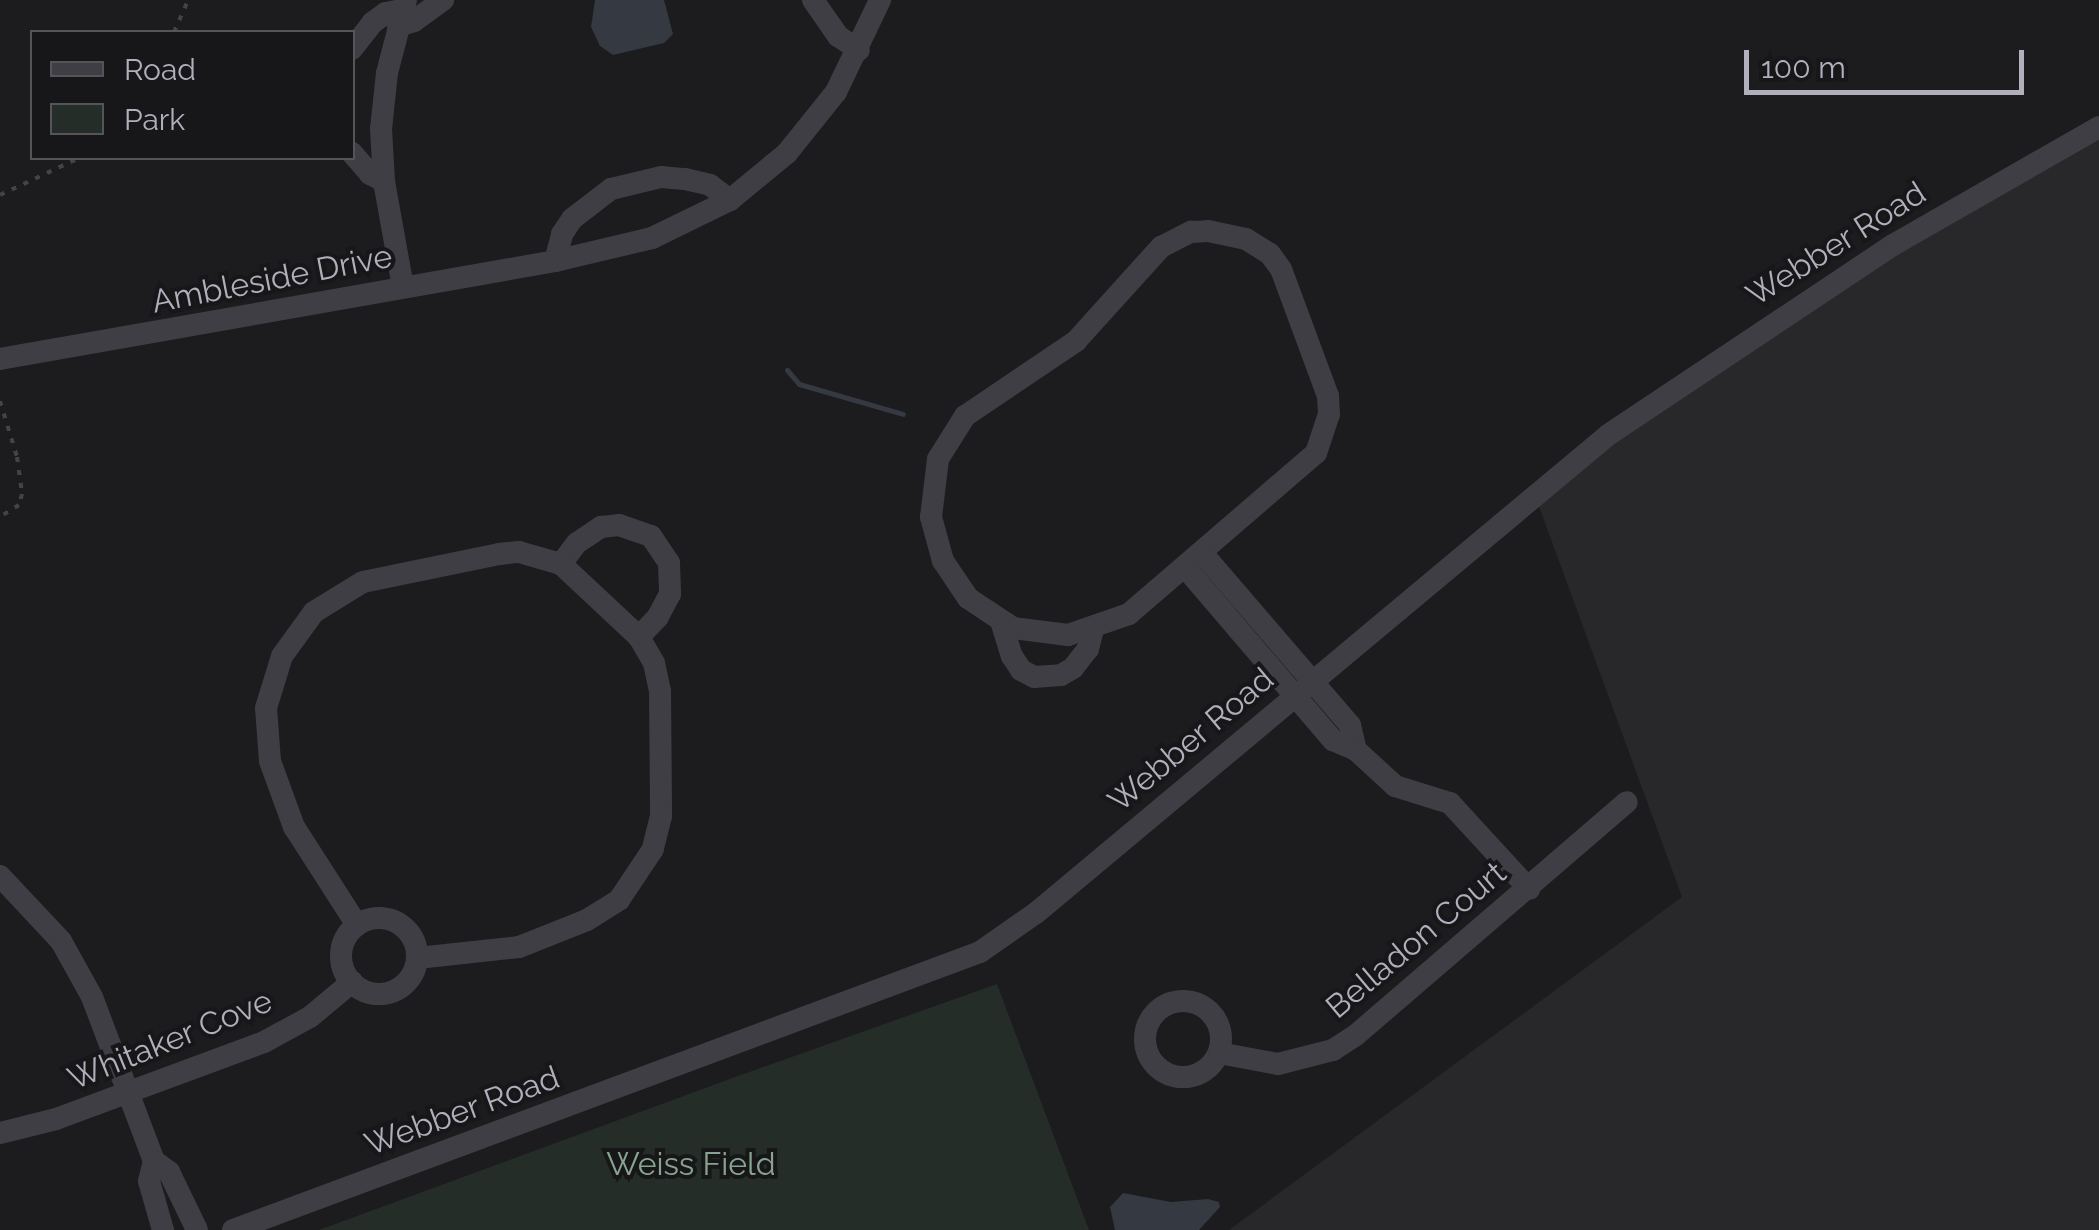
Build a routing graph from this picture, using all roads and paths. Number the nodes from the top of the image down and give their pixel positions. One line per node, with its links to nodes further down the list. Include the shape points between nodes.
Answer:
1 (188, 0): 6 (path)
2 (443, 0): 5 (street, via 414,21)
3 (813, 0): 8 (street, via 838,36)
4 (880, 0): 8 (street, Ambleside Drive)
5 (402, 12): 7 (street, via 386,13); 12 (street, via 383,97)
6 (175, 30)
7 (355, 45)
8 (858, 50): 14 (street, Ambleside Drive, via 815,121)
9 (2099, 127): 25 (street, Webber Road, via 1922,227 1683,381 1534,494)
10 (355, 156): 12 (street)
11 (75, 160): 13 (path)
12 (384, 181): 16 (street)
13 (0, 195)
14 (730, 200): 15 (street, Ambleside Drive, via 652,238); 15 (street, via 710,185 685,179 623,185 572,220)
15 (555, 260): 16 (street, Ambleside Drive)
16 (402, 288): 17 (street, Ambleside Drive)
17 (0, 360)
18 (0, 401): 19 (path, via 22,494 19,505)
19 (0, 518)
20 (1194, 560): 22 (street, via 1316,453 1329,414 1324,376 1281,269 1246,239 1208,231 1161,247 1076,341 983,400 947,440 932,476 934,538 954,580); 23 (street, via 1128,614); 25 (street); 26 (street)
21 (561, 564): 24 (street); 24 (street, via 601,528 651,536 668,563 670,594); 31 (street, via 519,552 363,582 314,612 282,656 266,708 270,761 294,827)
22 (1001, 621): 23 (street, via 1041,634); 23 (street, via 1012,656 1034,677 1073,668)
23 (1093, 629)
24 (639, 637): 32 (street, via 660,691 661,780 660,816 640,874 619,900 556,934 519,947)
25 (1314, 680): 26 (street, Webber Road); 27 (street, via 1350,725)
26 (1293, 696): 27 (street, via 1332,740); 40 (street, Webber Road, via 980,952)
27 (1356, 750): 30 (street, via 1395,786 1450,802)
28 (1627, 802): 30 (street, Belladon Court)
29 (0, 876): 35 (street, via 44,919 78,968)
30 (1529, 889): 34 (street, Belladon Court, via 1332,1050 1278,1064)
31 (357, 925): 32 (street, via 380,917 404,926); 33 (street, via 341,952)
32 (418, 958): 33 (street, via 410,979 392,992 370,993)
33 (352, 982): 35 (street, Whitaker Cove, via 264,1042)
34 (1220, 1053)
35 (129, 1094): 36 (street, Whitaker Cove); 37 (street)
36 (0, 1133)
37 (154, 1162): 38 (street, via 149,1181); 39 (street, via 169,1172)
38 (163, 1230)
39 (197, 1230)
40 (233, 1230)

